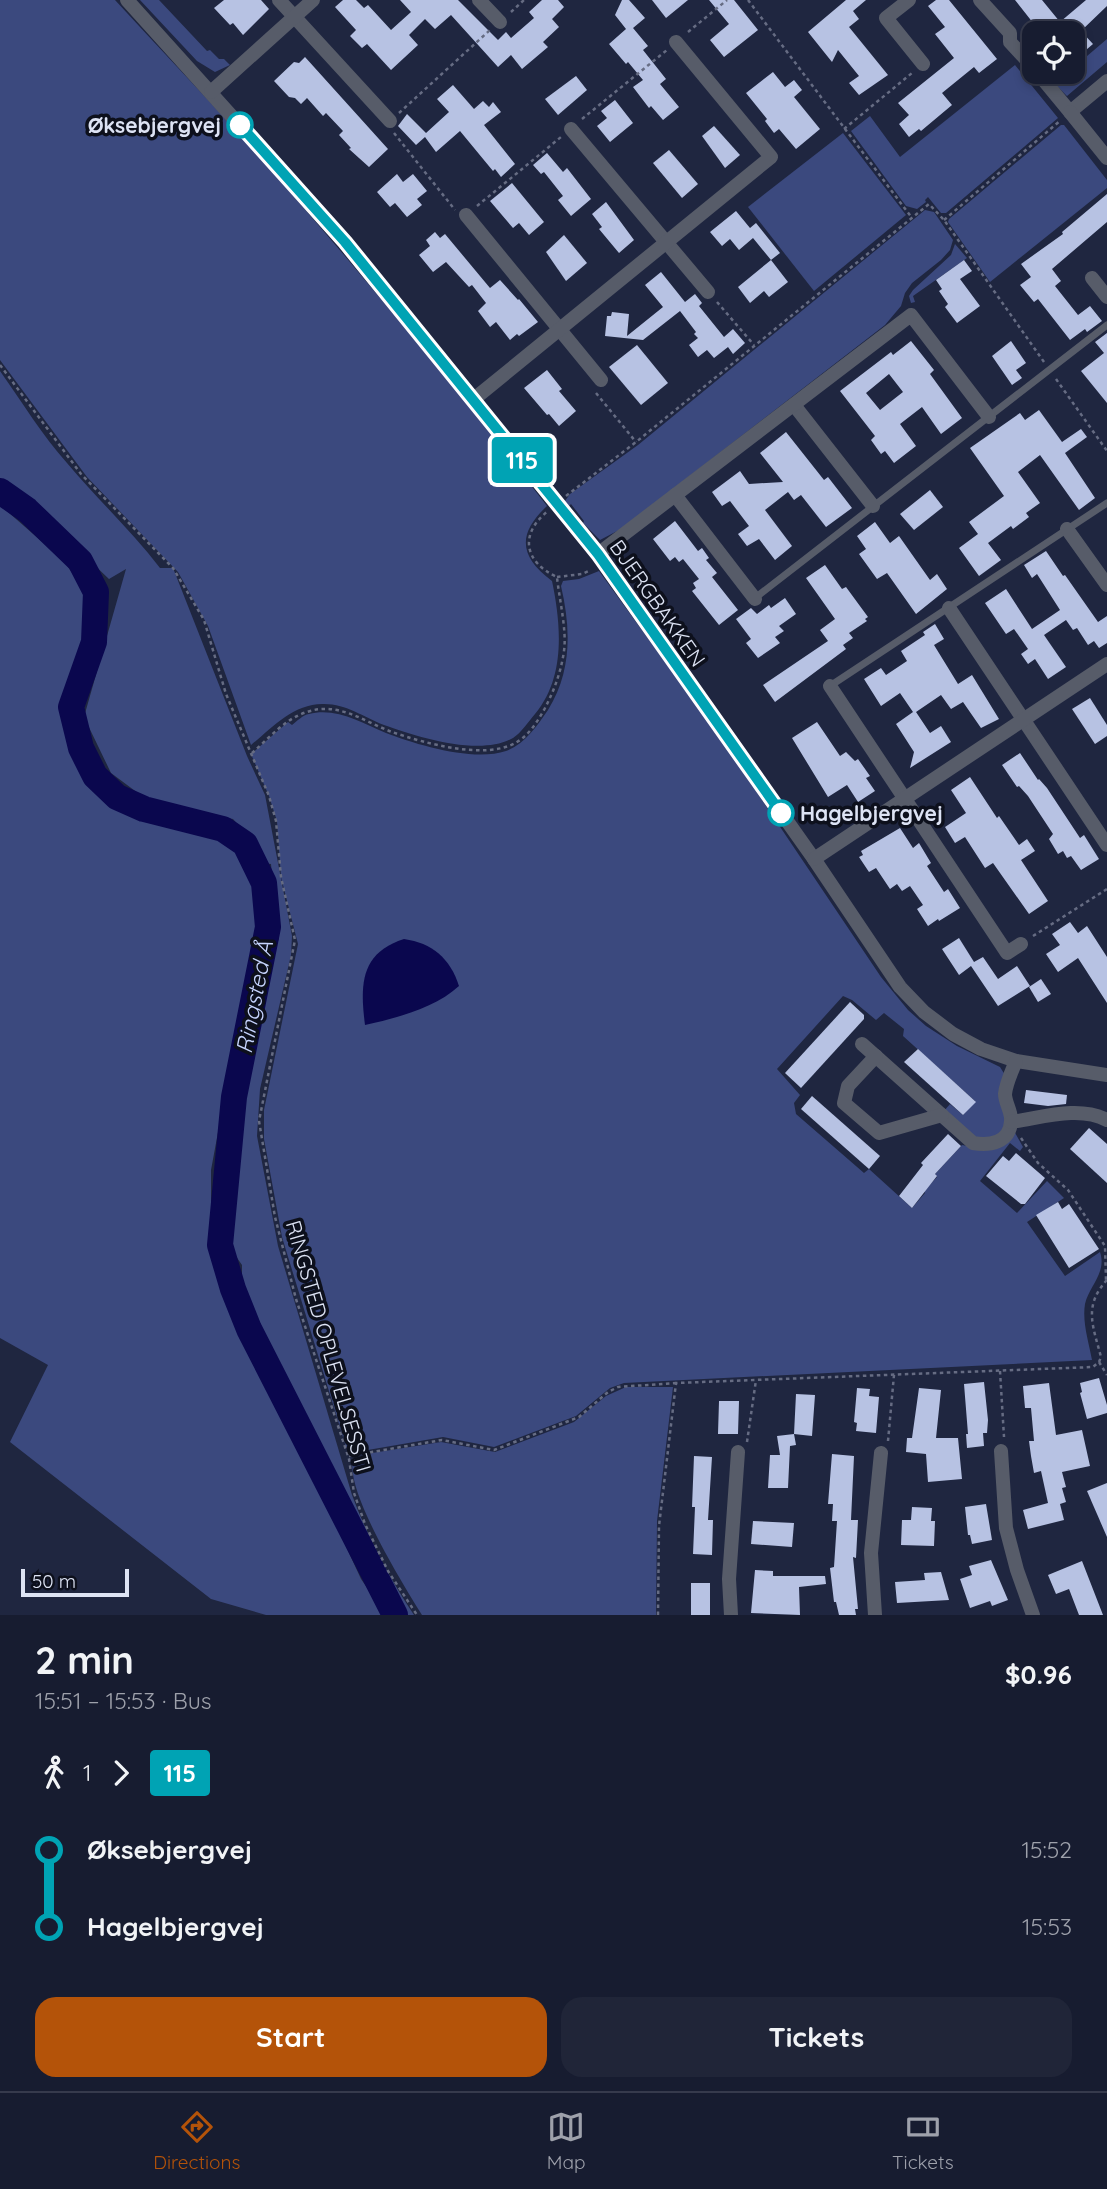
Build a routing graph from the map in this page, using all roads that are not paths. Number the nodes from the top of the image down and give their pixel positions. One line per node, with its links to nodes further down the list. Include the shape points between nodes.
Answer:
1 (127, 0): 14 (street, BJERGBAKKEN)
2 (279, 0): 7 (street)
3 (313, 0): 7 (street)
4 (479, 0): 8 (street)
5 (909, 0): 11 (street, via 886,19)
6 (979, 0): 10 (street, via 1010,33 1010,42)
7 (294, 17): 14 (street); 16 (street)
8 (500, 22)
9 (676, 42): 20 (street, via 771,157)
10 (1022, 55)
11 (923, 64)
12 (1107, 81): 15 (street)
13 (1047, 84): 15 (street)
14 (211, 92): 27 (street, BJERGBAKKEN, via 345,242)
15 (1070, 112): 18 (street)
16 (390, 121)
17 (571, 129): 20 (street)
18 (1107, 158)
19 (466, 215): 25 (street)
20 (667, 242): 22 (street); 25 (street)
21 (1092, 278): 23 (street)
22 (708, 292)
23 (1107, 297)
24 (1107, 325): 29 (lane)
25 (560, 330): 26 (street); 27 (street)
26 (601, 380)
27 (474, 400): 34 (street, BJERGBAKKEN)
28 (794, 405): 29 (street, via 911,315); 30 (street); 32 (street)
29 (989, 417): 32 (lane)
30 (675, 495): 34 (street); 36 (street)
31 (1107, 503): 33 (lane)
32 (873, 506): 36 (lane)
33 (1067, 529): 35 (street); 37 (lane)
34 (601, 558): 43 (street, BJERGBAKKEN)
35 (1107, 584)
36 (754, 598)
37 (949, 608): 39 (lane); 40 (street)
38 (1107, 664): 40 (street)
39 (830, 686): 41 (street)
40 (1024, 720): 41 (street); 42 (street)
41 (905, 799): 43 (street); 44 (street, via 1007,953)
42 (1107, 845)
43 (814, 859): 47 (street, BJERGBAKKEN, via 900,987 924,1012 981,1049)
44 (1021, 944)
45 (862, 1044): 46 (street)
46 (876, 1056): 49 (street); 49 (street, via 848,1086 844,1103 879,1133)
47 (1016, 1061): 48 (street, BJERGBAKKEN); 51 (street, via 1005,1096)
48 (1107, 1075)
49 (942, 1115): 51 (street, via 972,1143 984,1145 1007,1135)
50 (1107, 1121): 51 (street, via 1097,1115 1069,1113)
51 (1011, 1122)
52 (1001, 1451): 57 (street, via 1006,1528)
53 (738, 1452): 55 (street, via 729,1579)
54 (881, 1453): 56 (street, via 871,1553)
55 (731, 1615)
56 (875, 1615)
57 (1032, 1615)

